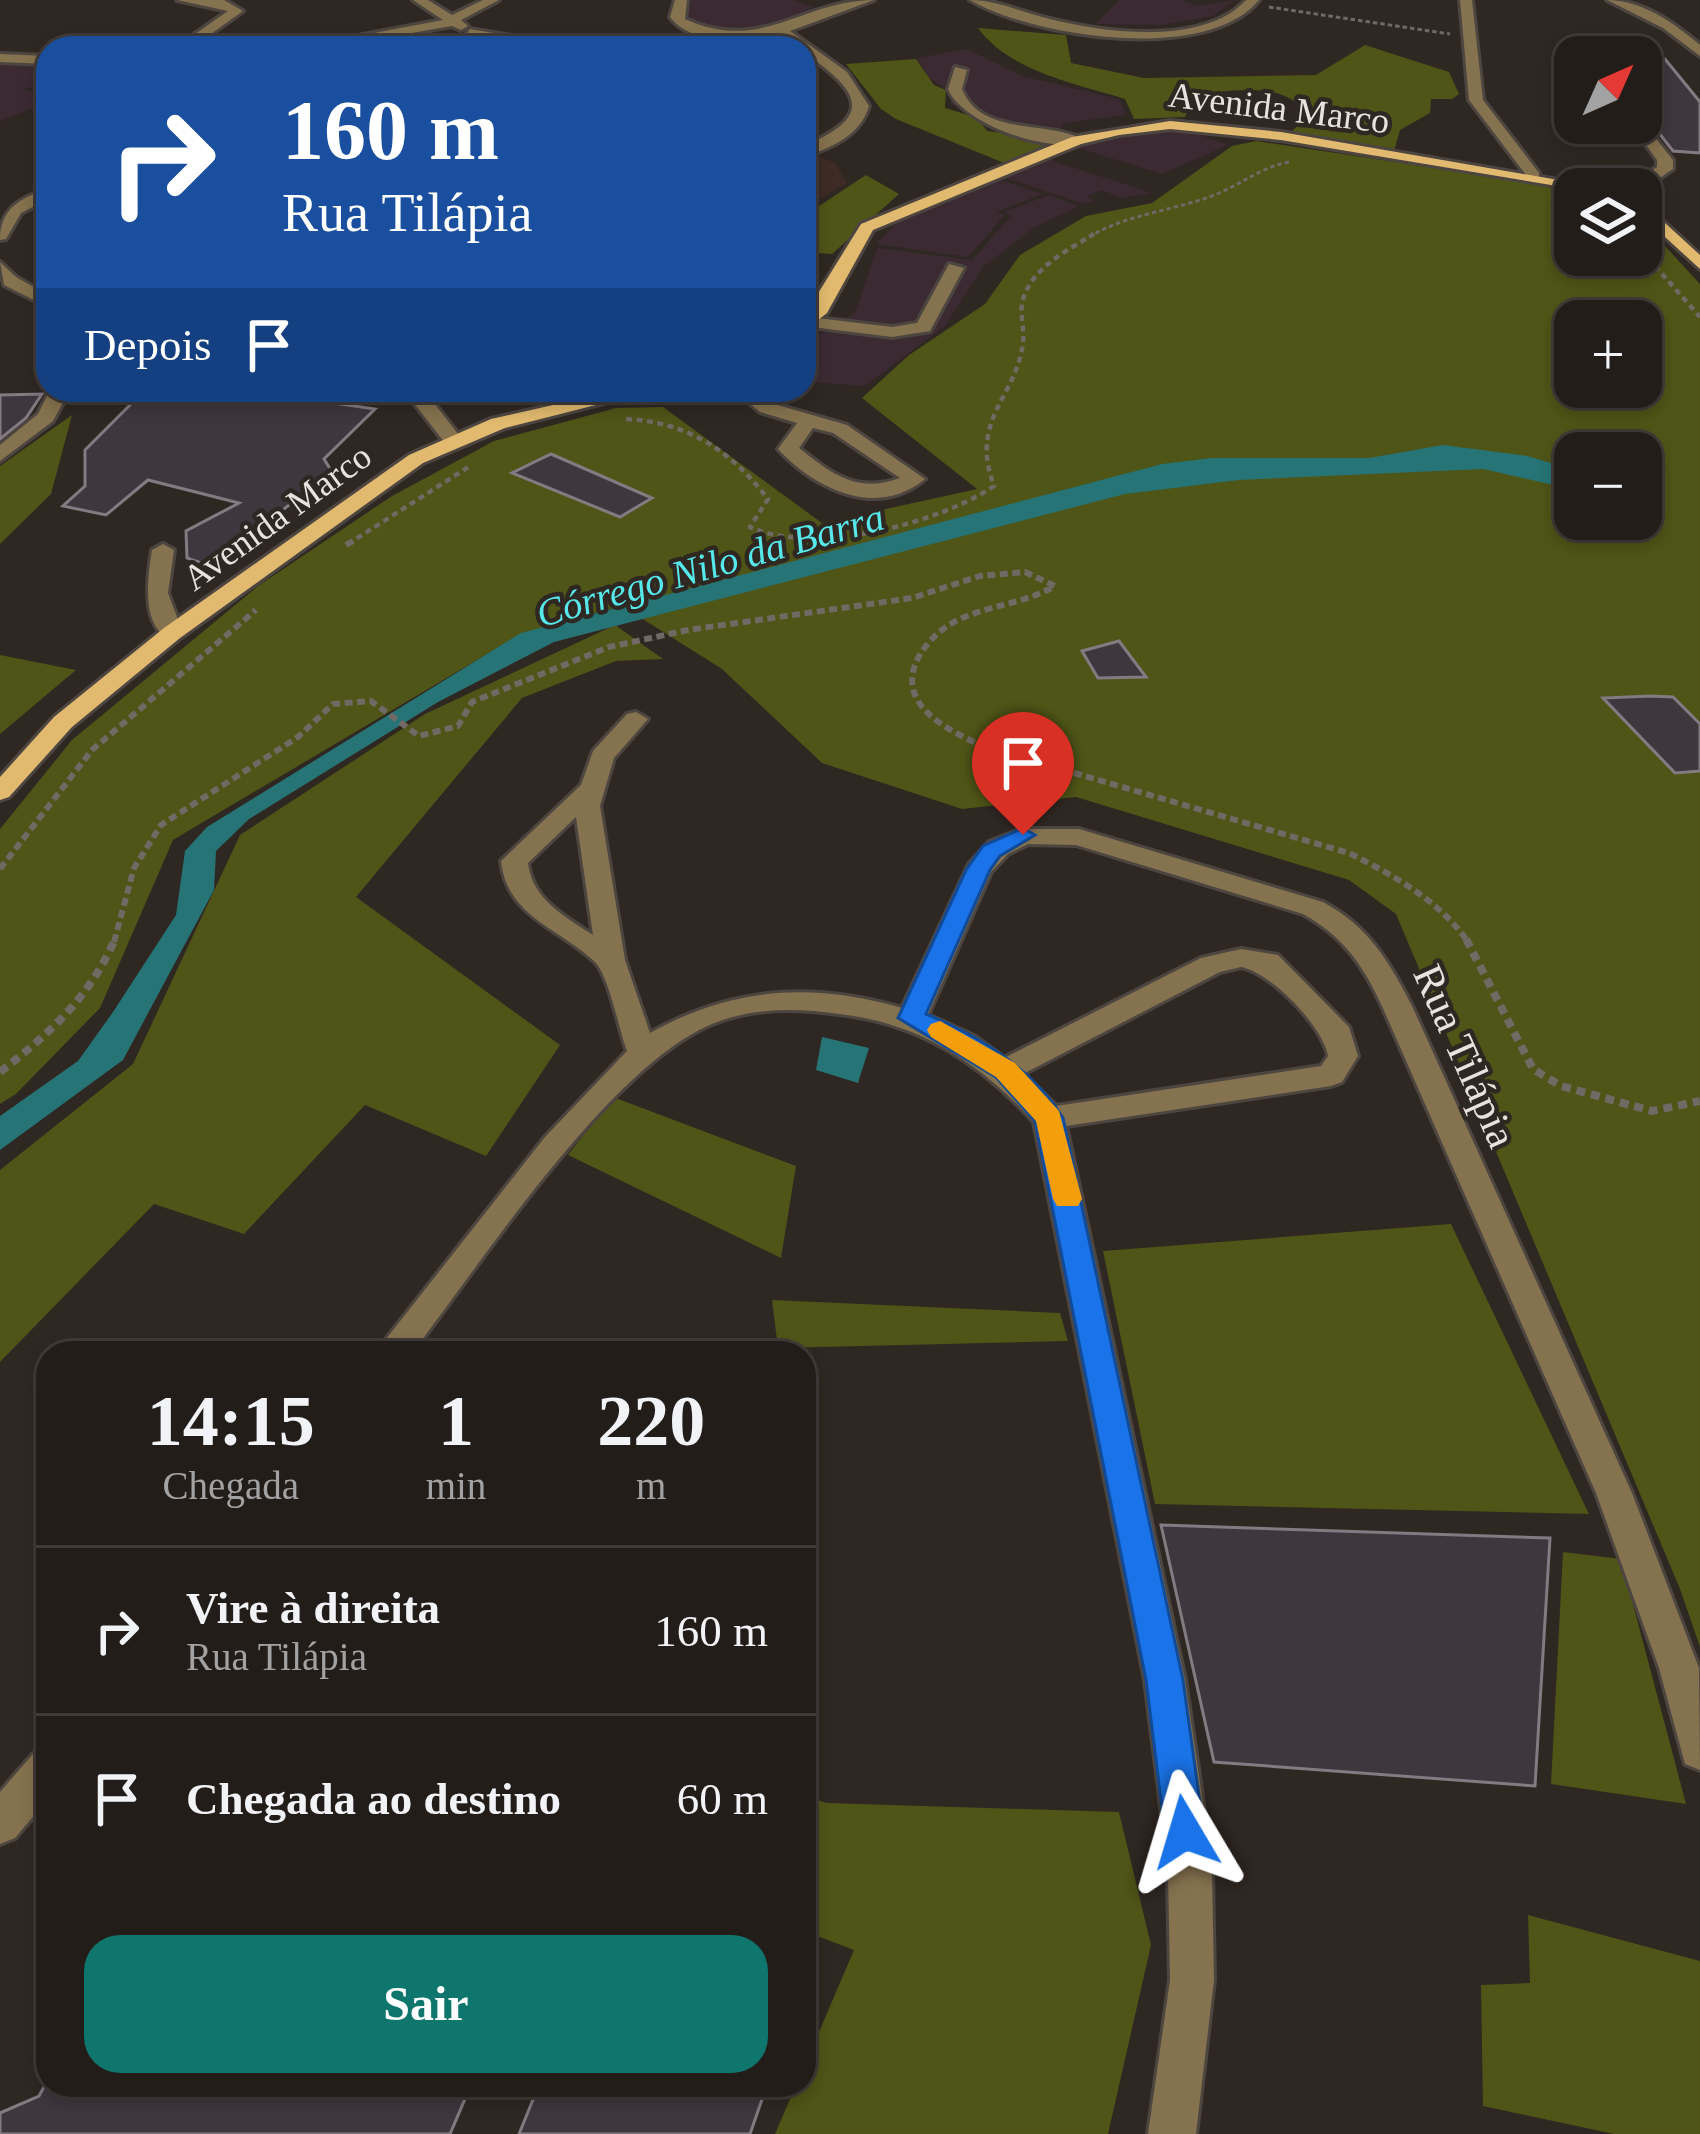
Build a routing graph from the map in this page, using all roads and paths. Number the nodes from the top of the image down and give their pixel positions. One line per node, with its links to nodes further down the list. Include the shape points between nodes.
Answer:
1 (183, 0): 13 (street, via 237,11)
2 (419, 0): 10 (street)
3 (493, 0): 10 (street)
4 (681, 0): 11 (street, via 676,17 694,30)
5 (868, 0): 11 (street)
6 (976, 0): 9 (street, via 1052,25 1124,34 1202,28)
7 (1466, 0): 18 (street)
8 (1613, 0): 19 (street, via 1668,25)
9 (1252, 2): 18 (path)
10 (453, 21): 12 (street); 14 (street)
11 (780, 30): 17 (street)
12 (470, 33): 15 (street); 16 (street)
13 (200, 36)
14 (369, 36)
15 (474, 36)
16 (488, 36)
17 (788, 36)
18 (1469, 37): 29 (street, via 1476,100)
19 (1700, 52)
20 (0, 58): 22 (street)
21 (816, 58): 26 (street, via 863,94 841,134)
22 (36, 60)
23 (960, 70): 24 (street, via 960,103 980,116)
24 (1077, 140): 29 (main road, Avenida Marco, via 1198,127); 39 (main road, Avenida Marco, via 867,227)
25 (1653, 144): 28 (street, via 1665,160)
26 (816, 146)
27 (1294, 162): 42 (path, via 1263,167 1193,203 1107,226 1046,264 1022,298)
28 (1662, 172)
29 (1534, 176): 30 (main road, Avenida Marco)
30 (1554, 180)
31 (36, 200): 33 (street, via 15,210)
32 (1662, 226): 34 (main road)
33 (0, 235)
34 (1700, 263)
35 (0, 267): 38 (street)
36 (955, 268): 41 (street, via 924,327)
37 (1662, 269): 40 (path)
38 (36, 295)
39 (816, 308)
40 (1700, 317)
41 (816, 325)
42 (1023, 346)
43 (54, 402): 50 (street)
44 (420, 402): 49 (street)
45 (591, 402): 49 (main road, Avenida Marco)
46 (759, 402): 48 (street)
47 (614, 420): 52 (path, via 658,418 698,433 748,469 768,499)
48 (809, 420): 48 (street, via 840,429 916,478 885,492 841,490 788,449)
49 (452, 439): 56 (main road, Avenida Marco)
50 (0, 455)
51 (485, 457): 54 (path)
52 (750, 526)
53 (163, 550): 56 (street, via 157,593)
54 (338, 550)
55 (268, 599): 60 (path, via 74,770 31,839)
56 (172, 633): 58 (main road, Avenida Marco, via 63,722)
57 (636, 719): 59 (street, via 602,756)
58 (0, 791)
59 (588, 791): 61 (street); 61 (street, via 513,869 521,893)
60 (0, 869)
61 (611, 960): 63 (street)
62 (911, 1018): 63 (street, via 830,1001 750,1004 699,1016); 64 (street); 69 (street, Rua Tilápia, via 978,870 991,851 1023,835 1078,837 1313,908 1369,947 1613,1492)
63 (641, 1050): 68 (street, via 593,1097)
64 (1005, 1070): 67 (street); 67 (street, via 1211,965 1241,958 1268,962 1339,1034 1343,1056 1330,1075)
65 (0, 1072): 66 (path, via 52,1031 99,976 134,868 161,825 298,737 333,704 374,704 417,734 458,726 472,702 609,647 1025,572 1055,586 947,626 916,661 910,688 932,719 985,747 1349,853 1395,876 1457,926 1534,1069 1562,1086 1652,1111)
66 (1700, 1101)
67 (1049, 1118): 72 (street, via 1160,1656 1182,1810 1192,1980)
68 (401, 1341)
69 (1700, 1750)
70 (36, 1782): 71 (street)
71 (0, 1823)
72 (1172, 2134)

